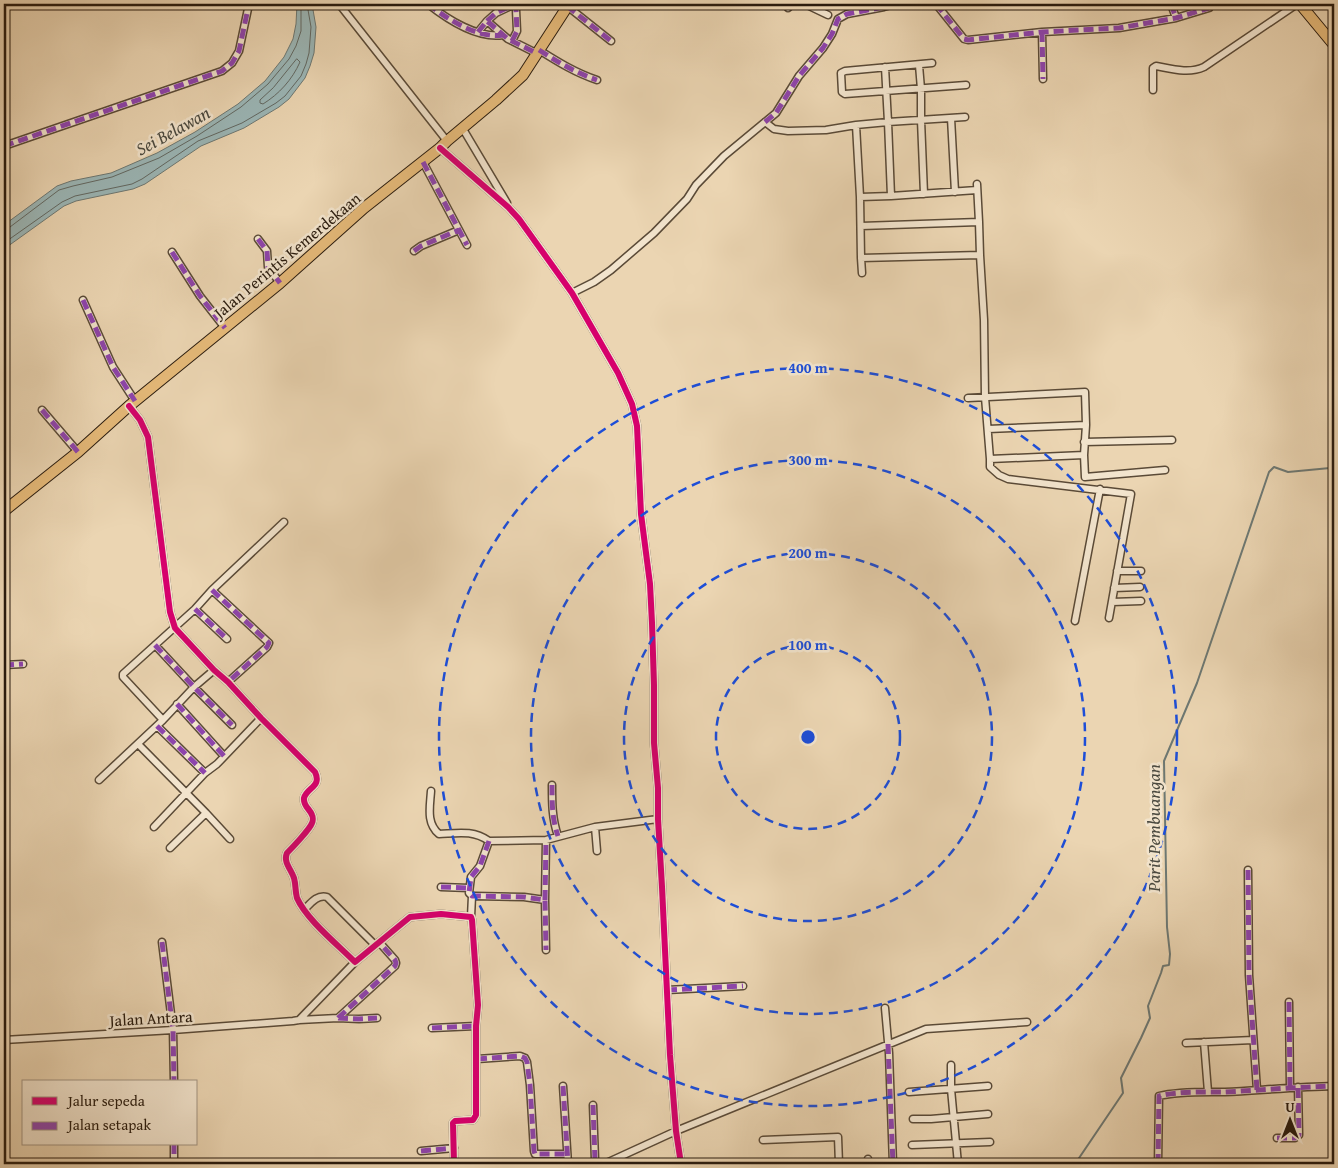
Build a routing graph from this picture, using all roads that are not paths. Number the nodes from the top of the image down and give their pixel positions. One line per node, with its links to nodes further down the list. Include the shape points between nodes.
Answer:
1 (249, 4): 39 (street, via 240,51 222,71)
2 (339, 4): 38 (street)
3 (428, 4): 15 (street, via 447,18)
4 (516, 4): 14 (street); 18 (street, via 517,31)
5 (805, 4): 12 (street)
6 (895, 4): 34 (street, via 847,14 838,19 823,48)
7 (936, 4): 16 (street, via 966,40)
8 (1170, 4): 13 (street)
9 (1208, 4): 13 (street, via 1208,8)
10 (1298, 4): 20 (main road); 29 (street, via 1204,67 1190,72 1156,66 1152,72)
11 (568, 5): 19 (street); 21 (main road, Jalan Perintis Kemerdekaan)
12 (828, 15)
13 (1176, 18): 16 (street, via 1119,28)
14 (487, 21): 15 (street); 17 (street)
15 (478, 32): 17 (street)
16 (1042, 32): 25 (street)
17 (503, 35): 18 (street)
18 (512, 41): 21 (street)
19 (611, 41)
20 (1334, 45)
21 (538, 52): 26 (street); 37 (main road, Jalan Perintis Kemerdekaan, via 523,74)
22 (932, 63): 23 (street)
23 (919, 64): 24 (street); 28 (street)
24 (885, 67): 30 (street); 30 (street, via 843,72 842,92)
25 (1043, 79)
26 (597, 80)
27 (966, 85): 28 (street)
28 (921, 89): 30 (street); 33 (street)
29 (1153, 90)
30 (886, 91): 35 (street)
31 (965, 117): 32 (street)
32 (951, 118): 33 (street); 41 (street)
33 (920, 120): 35 (street); 42 (street)
34 (766, 122): 36 (street, via 774,129 788,131); 57 (street, via 724,156 654,233 612,270)
35 (888, 122): 36 (street); 43 (street)
36 (856, 125): 44 (street)
37 (462, 129): 38 (main road, Jalan Perintis Kemerdekaan); 45 (street)
38 (444, 145): 40 (main road, Jalan Perintis Kemerdekaan); 45 (street)
39 (4, 146)
40 (423, 162): 48 (street); 56 (main road, Jalan Perintis Kemerdekaan, via 364,208)
41 (954, 192): 42 (street); 46 (street, via 977,187)
42 (924, 194): 43 (street)
43 (891, 196): 44 (street)
44 (860, 197): 47 (street)
45 (508, 207): 57 (street)
46 (979, 222): 47 (street); 53 (street)
47 (861, 226): 54 (street)
48 (459, 230): 50 (street); 51 (street)
49 (258, 239): 56 (street, via 267,251 268,267)
50 (468, 245)
51 (414, 251)
52 (172, 252): 59 (street)
53 (980, 255): 54 (street); 60 (street)
54 (861, 258): 55 (street)
55 (862, 272)
56 (280, 283): 59 (main road, Jalan Perintis Kemerdekaan)
57 (572, 293): 108 (street, via 618,373 638,426 641,514 652,623)
58 (83, 300): 62 (street)
59 (225, 328): 62 (main road, Jalan Perintis Kemerdekaan)
60 (986, 397): 61 (street); 64 (street, via 1085,392); 65 (street)
61 (968, 398)
62 (132, 404): 68 (main road, Jalan Perintis Kemerdekaan); 87 (street, via 148,436 170,612)
63 (42, 410): 68 (street)
64 (1086, 425): 65 (street); 67 (street)
65 (988, 429): 70 (street)
66 (1172, 440): 67 (street)
67 (1084, 442): 69 (street)
68 (78, 452): 75 (main road, Jalan Perintis Kemerdekaan)
69 (1084, 455): 70 (street); 72 (street)
70 (990, 459): 73 (street, via 990,467 1008,479)
71 (1165, 470): 72 (street)
72 (1085, 476): 73 (street)
73 (1082, 487): 74 (street)
74 (1100, 490): 77 (street, via 1131,494); 86 (street)
75 (4, 511)
76 (284, 522): 81 (street)
77 (1117, 571): 78 (street); 80 (street)
78 (1141, 571)
79 (1140, 587): 80 (street)
80 (1114, 588): 83 (street)
81 (212, 590): 84 (street); 93 (street, via 269,643)
82 (1141, 601): 83 (street)
83 (1112, 602): 85 (street)
84 (196, 609): 87 (street); 88 (street)
85 (1109, 618)
86 (1075, 621)
87 (175, 628): 89 (street); 92 (street)
88 (227, 638)
89 (155, 645): 94 (street); 97 (street, via 125,672 123,678)
90 (23, 664): 91 (street)
91 (4, 665)
92 (214, 670): 93 (street); 94 (street)
93 (228, 682): 96 (street)
94 (194, 687): 95 (street); 98 (street)
95 (177, 704): 97 (street); 101 (street)
96 (261, 718): 101 (street); 122 (street, via 315,772 317,778 304,797 304,804 312,815 312,824 285,857)
97 (163, 720): 99 (street)
98 (232, 725)
99 (157, 726): 100 (street); 102 (street)
100 (138, 744): 103 (street); 106 (street)
101 (224, 756): 102 (street)
102 (205, 773): 106 (street)
103 (99, 780)
104 (552, 785): 111 (street, via 554,825)
105 (431, 791): 114 (street, via 429,817 439,834 470,833)
106 (186, 794): 107 (street); 109 (street)
107 (206, 813): 112 (street); 115 (street)
108 (658, 819): 110 (street); 129 (street)
109 (154, 827)
110 (595, 827): 111 (street); 116 (street)
111 (558, 836): 113 (street)
112 (230, 839)
113 (546, 840): 114 (street); 121 (street)
114 (490, 841): 119 (street, via 480,866 471,877)
115 (170, 848)
116 (597, 850)
117 (1248, 870): 140 (street)
118 (441, 887): 119 (street)
119 (469, 888): 120 (street)
120 (472, 896): 121 (street); 123 (street)
121 (545, 900): 126 (street)
122 (304, 910): 125 (street, via 317,897 327,896); 127 (street)
123 (470, 917): 125 (street, via 441,914 410,917); 136 (street, via 478,1005)
124 (162, 942): 138 (street)
125 (377, 944): 127 (street); 132 (street, via 395,960 395,966)
126 (546, 950)
127 (355, 962): 134 (street)
128 (743, 986): 129 (street)
129 (667, 990): 160 (street)
130 (1289, 1002): 150 (street)
131 (885, 1008): 143 (street)
132 (338, 1018): 133 (street, Jalan Antara); 134 (street, Jalan Antara)
133 (377, 1018)
134 (299, 1020): 138 (street, Jalan Antara)
135 (1027, 1022): 143 (street, via 926,1029)
136 (476, 1026): 137 (street); 144 (street)
137 (432, 1028)
138 (173, 1030): 139 (street, Jalan Antara); 146 (street)
139 (4, 1040)
140 (1253, 1040): 141 (street); 153 (street)
141 (1204, 1042): 142 (street); 155 (street)
142 (1186, 1043)
143 (889, 1049): 160 (street); 177 (street)
144 (477, 1059): 167 (street, via 476,1115 473,1120 453,1123); 169 (street, via 525,1058 534,1151 537,1154)
145 (951, 1066): 152 (street)
146 (174, 1080)
147 (563, 1086): 169 (street)
148 (988, 1086): 152 (street)
149 (1334, 1086): 151 (street)
150 (1290, 1087): 151 (street); 153 (street)
151 (1298, 1087): 161 (street, via 1299,1135)
152 (951, 1089): 154 (street); 158 (street)
153 (1256, 1090): 155 (street)
154 (909, 1092)
155 (1208, 1092): 179 (street, via 1160,1096)
156 (592, 1105): 173 (street)
157 (988, 1114): 158 (street)
158 (953, 1117): 159 (street); 164 (street)
159 (913, 1119)
160 (676, 1131): 174 (street); 175 (street)
161 (1277, 1138)
162 (763, 1140): 176 (street, via 838,1137)
163 (990, 1142): 164 (street)
164 (956, 1144): 165 (street); 178 (street)
165 (912, 1145)
166 (174, 1146): 170 (street)
167 (454, 1148): 168 (street); 171 (street)
168 (420, 1151)
169 (566, 1154): 172 (street)
170 (174, 1164)
171 (454, 1164)
172 (568, 1164)
173 (597, 1164)
174 (604, 1164)
175 (681, 1164)
176 (839, 1164)
177 (893, 1164)
178 (958, 1164)
179 (1158, 1164)

